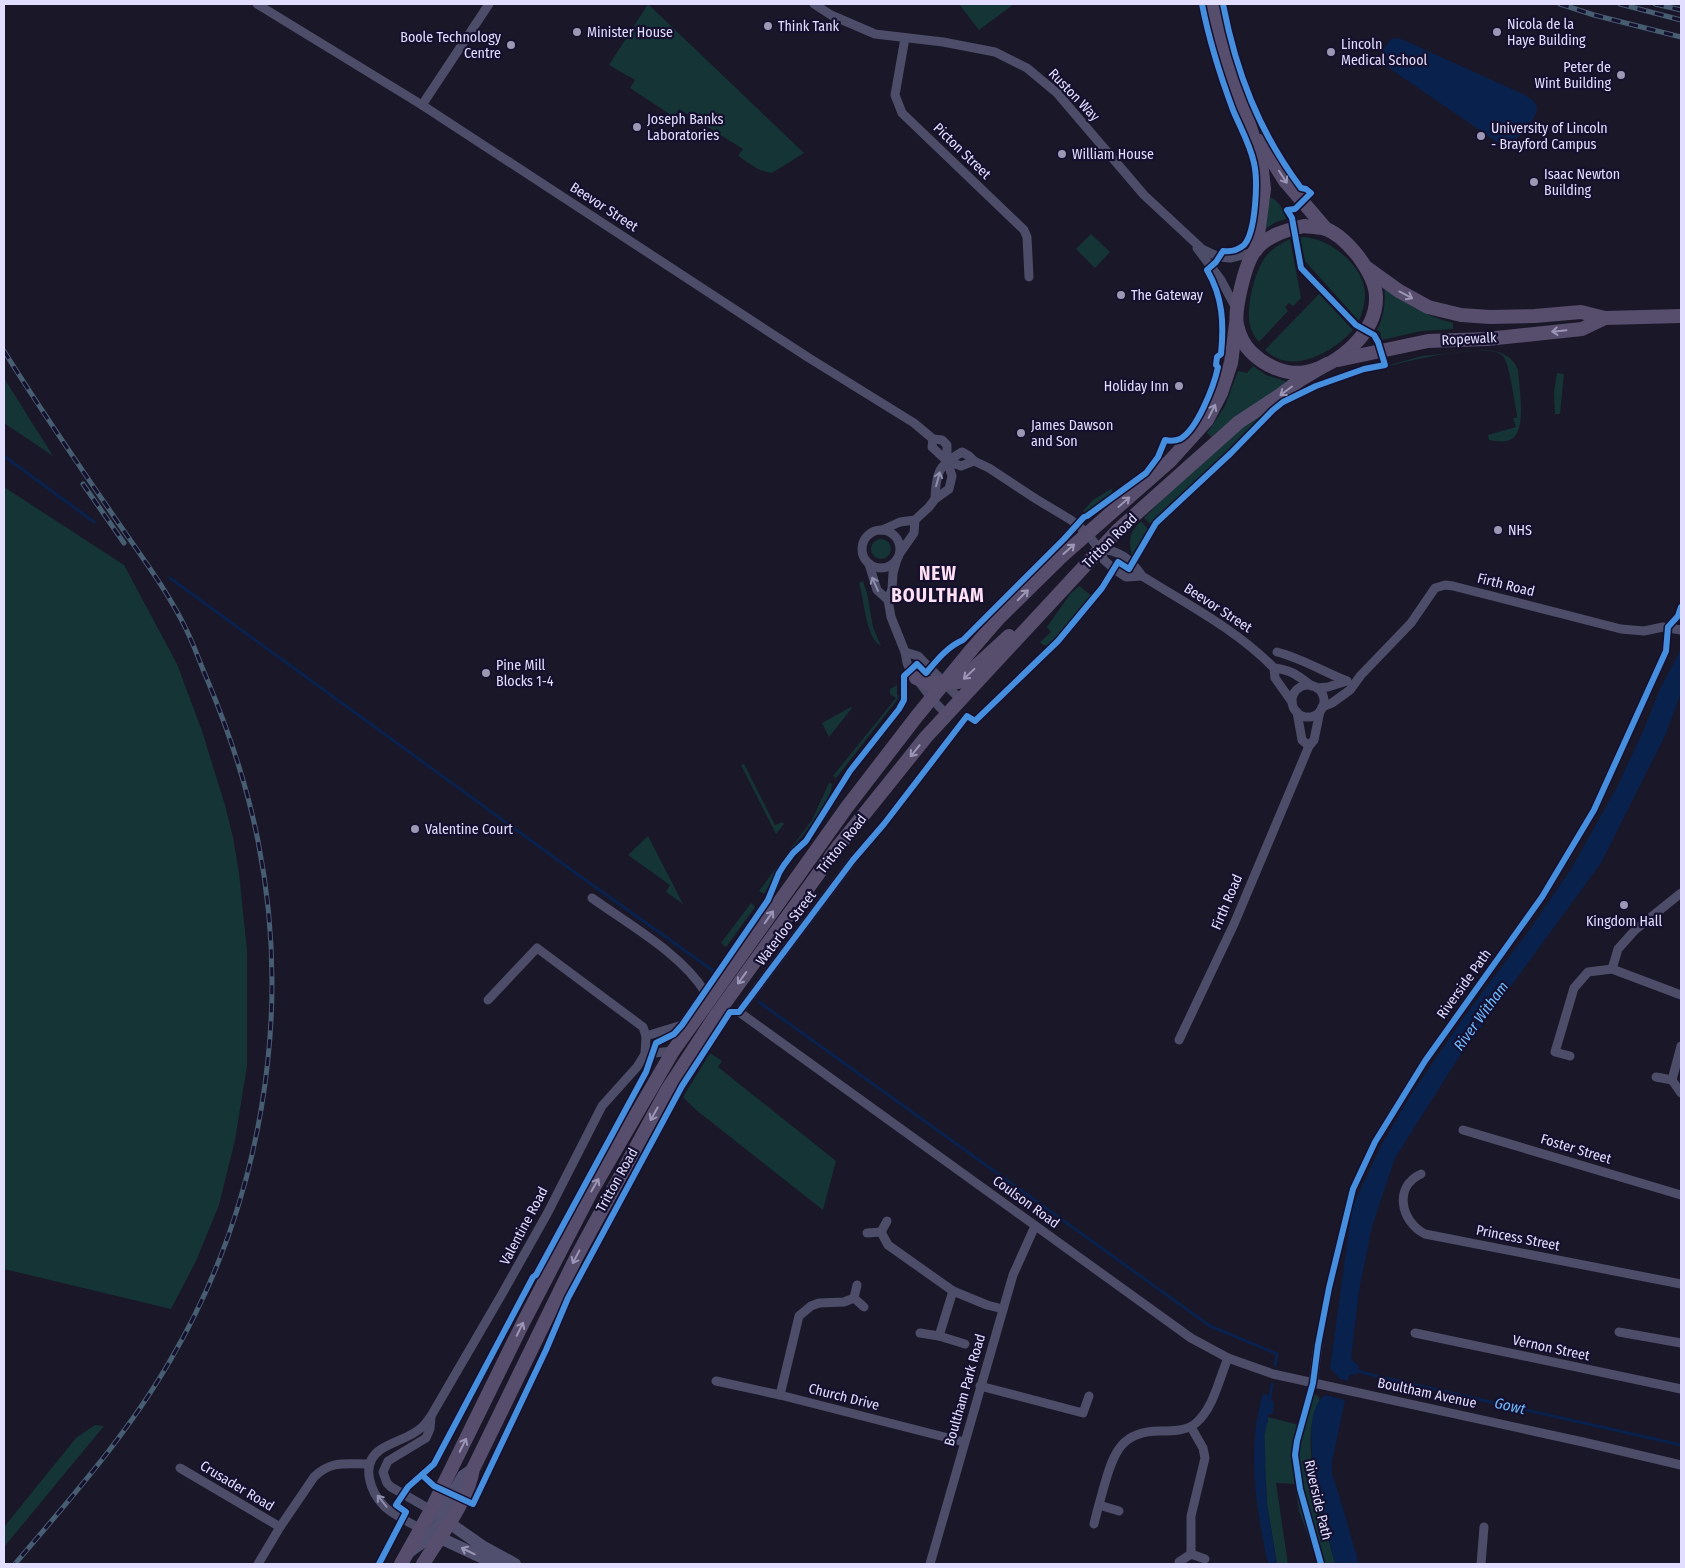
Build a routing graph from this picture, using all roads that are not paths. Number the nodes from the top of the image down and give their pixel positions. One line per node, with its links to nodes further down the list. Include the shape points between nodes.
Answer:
1 (257, 4): 6 (street, Beevor Street)
2 (490, 4): 6 (street)
3 (814, 4): 5 (street, Ruston Way, via 831,16 865,31)
4 (1213, 4): 7 (main road, via 1223,51)
5 (905, 38): 9 (street, Ruston Way, via 995,52 1027,68 1057,93 1144,195); 12 (street, Picton Street, via 895,95 902,113 1024,230)
6 (422, 105): 17 (street, Beevor Street, via 933,438 942,440 947,445)
7 (1248, 121): 8 (main road, one-way to 8, via 1284,181); 10 (main road, via 1261,162 1264,190)
8 (1326, 229): 10 (main road, via 1304,226 1285,230); 11 (main road, via 1352,248)
9 (1193, 241): 10 (street, Ruston Way, via 1219,257 1230,258); 14 (street, Ruston Way, via 1221,280)
10 (1255, 251): 14 (main road, via 1244,276)
11 (1366, 268): 15 (main road, Ropewalk, one-way to 15, via 1428,307 1461,315 1535,316 1581,312); 16 (main road, via 1376,297 1373,316 1361,339)
12 (1029, 277)
13 (1681, 316): 15 (main road, Ropewalk)
14 (1237, 317): 16 (main road, via 1249,350 1265,364 1280,370 1304,372); 21 (main road, Tritton Road, one-way to 14, via 1170,461 1207,420 1231,363)
15 (1605, 318): 16 (main road, Ropewalk, one-way to 16, via 1582,329 1487,339 1428,341)
16 (1330, 363): 22 (main road, Tritton Road, one-way to 22, via 1239,422)
17 (946, 461): 18 (street, one-way to 17, via 937,474); 18 (street, via 952,476 949,489); 21 (street, Beevor Street, via 962,452 1071,520)
18 (935, 499): 19 (street)
19 (915, 520): 20 (street); 23 (street, via 914,533)
20 (882, 530): 23 (street, via 897,539); 24 (street, via 873,532 864,541 862,554)
21 (1087, 534): 22 (street, Beevor Street); 35 (main road, Tritton Road, one-way to 21, via 999,618)
22 (1099, 549): 25 (street, Beevor Street, via 1114,550 1135,565); 25 (street, Beevor Street, via 1114,570 1126,576); 27 (main road, Tritton Road)
23 (899, 556): 24 (street, via 886,568); 26 (street)
24 (869, 564): 26 (street, one-way to 24, via 877,590)
25 (1142, 576): 31 (street, Beevor Street, via 1228,630)
26 (888, 600): 29 (street)
27 (1046, 608): 35 (main road, one-way to 35, via 1023,622 964,679); 38 (main road, Tritton Road)
28 (1681, 630): 32 (street, Firth Road, via 1662,627 1627,630 1445,585 1435,588 1411,623)
29 (905, 652): 33 (street); 35 (street, via 918,656)
30 (1277, 652): 34 (street)
31 (1274, 668): 36 (street, Beevor Street, via 1286,669); 39 (street, Beevor Street, via 1275,678)
32 (1361, 675): 34 (street, Firth Road); 40 (street, Firth Road, via 1350,690)
33 (916, 678): 35 (main road, via 926,683); 37 (street)
34 (1347, 681): 36 (street, Firth Road, via 1328,688)
35 (944, 683): 37 (main road, Tritton Road); 38 (street)
36 (1314, 687): 39 (street, via 1298,688); 40 (street, via 1323,698)
37 (932, 700): 42 (street); 54 (main road, Tritton Road, one-way to 37, via 847,806)
38 (960, 700): 42 (main road, Tritton Road)
39 (1292, 702): 41 (street)
40 (1321, 709): 41 (street, via 1309,717); 43 (street, Firth Road, via 1314,740)
41 (1297, 712): 43 (street, via 1302,740)
42 (947, 715): 95 (main road, Tritton Road, one-way to 95, via 837,848 691,1052 576,1256 473,1469 472,1479)
43 (1309, 746): 52 (street, Firth Road, via 1234,924)
44 (853, 860): 50 (street, Waterloo Street)
45 (1681, 893): 47 (street, via 1635,930 1618,950)
46 (592, 898): 51 (street, via 679,960 705,992 682,1025)
47 (1612, 969): 48 (street); 56 (street, via 1588,972 1574,988 1556,1052)
48 (1681, 995)
49 (488, 1000): 51 (street, via 537,948 643,1027)
50 (739, 1012): 64 (street, Coulson Road)
51 (646, 1036): 55 (street)
52 (1178, 1040)
53 (1681, 1046): 58 (street)
54 (673, 1052): 55 (street); 95 (main road, Tritton Road, one-way to 54, via 523,1323 591,1192)
55 (645, 1054): 87 (street, Valentine Road, via 602,1106 547,1214)
56 (1570, 1056)
57 (1656, 1077): 58 (street)
58 (1672, 1080): 59 (street)
59 (1681, 1093)
60 (1463, 1130): 62 (street, Foster Street)
61 (1421, 1174): 67 (street, Princess Street, via 1406,1186 1404,1208 1416,1230 1425,1234)
62 (1681, 1194)
63 (887, 1222): 65 (street)
64 (1035, 1226): 72 (street, Boultham Park Road, via 1013,1275); 80 (street, Coulson Road, via 1191,1338)
65 (881, 1232): 66 (street); 69 (street, via 888,1245)
66 (867, 1233)
67 (1681, 1284)
68 (856, 1285): 70 (street)
69 (953, 1291): 72 (street); 76 (street)
70 (854, 1298): 71 (street); 85 (street, via 844,1302 819,1303 799,1316)
71 (864, 1307)
72 (1003, 1308): 83 (street, Boultham Park Road)
73 (1619, 1332): 77 (street)
74 (920, 1333): 76 (street)
75 (1416, 1333): 84 (street, Vernon Street)
76 (939, 1336): 78 (street)
77 (1681, 1341)
78 (964, 1344)
79 (1318, 1345): 82 (street)
80 (1228, 1358): 82 (street, Coulson Road); 88 (street, via 1214,1396 1198,1422)
81 (716, 1381): 85 (street, Church Drive)
82 (1313, 1384): 91 (street, Boultham Avenue)
83 (980, 1386): 86 (street, via 1083,1413); 89 (street, Boultham Park Road)
84 (1681, 1389)
85 (780, 1395): 89 (street, Church Drive)
86 (1089, 1396)
87 (431, 1416): 90 (street, Valentine Road, via 421,1428 382,1448); 95 (street, Valentine Road, via 426,1438 388,1461 384,1477 391,1487)
88 (1191, 1427): 93 (street, via 1144,1432 1124,1442 1111,1462); 100 (street, via 1204,1448 1205,1458 1191,1516)
89 (964, 1442): 108 (street, Boultham Park Road)
90 (369, 1464): 97 (street, Crusader Road, via 326,1467 314,1477); 99 (street, one-way to 90, via 380,1502 371,1484)
91 (1681, 1465)
92 (180, 1468): 97 (street, Crusader Road)
93 (1099, 1505): 94 (street); 96 (street)
94 (1119, 1511)
95 (440, 1516): 99 (main road, Tritton Road); 99 (main road, Tritton Road); 107 (street, via 482,1546)
96 (1094, 1524)
97 (280, 1527): 104 (street, Crusader Road)
98 (1484, 1527): 109 (street)
99 (430, 1533): 101 (main road, Tritton Road); 105 (main road, Tritton Road); 106 (street, one-way to 99)
100 (1191, 1554): 102 (street); 103 (street)
101 (404, 1559)
102 (1205, 1559)
103 (1179, 1562)
104 (258, 1564)
105 (423, 1564)
106 (496, 1564)
107 (515, 1564)
108 (930, 1564)
109 (1481, 1564)

